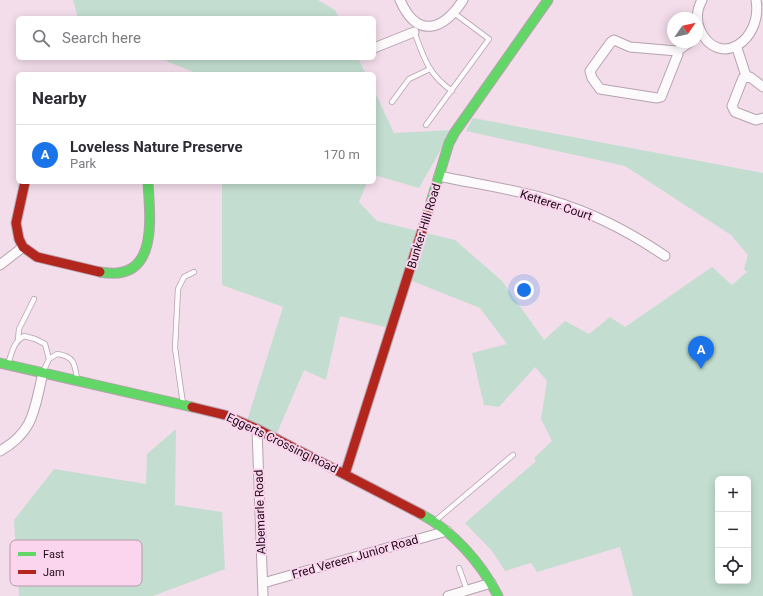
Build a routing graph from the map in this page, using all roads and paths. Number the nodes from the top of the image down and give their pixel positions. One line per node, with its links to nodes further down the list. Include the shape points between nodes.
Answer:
1 (400, 0): 9 (street)
2 (463, 0): 7 (street)
3 (702, 0): 6 (street)
4 (756, 0): 8 (street)
5 (545, 1): 23 (street, Bunker Hill Road, via 455,132)
6 (699, 12)
7 (454, 13): 9 (street, via 434,26); 19 (lane, via 488,39)
8 (762, 19): 14 (street, via 753,39)
9 (415, 22): 10 (lane)
10 (414, 32): 12 (street); 16 (lane)
11 (703, 38): 14 (street, via 714,46)
12 (376, 47)
13 (681, 48): 15 (street)
14 (737, 48): 17 (street)
15 (677, 51): 15 (street, via 630,47 614,40 590,71 590,75 600,89 657,98 663,94)
16 (430, 69): 19 (lane, via 435,77); 20 (lane, via 409,79)
17 (746, 76): 18 (street); 21 (street, via 741,80 733,109 756,120)
18 (763, 87)
19 (452, 91): 22 (lane)
20 (392, 102)
21 (763, 118)
22 (426, 125)
23 (439, 176): 27 (street, Ketterer Court, via 524,193 564,205 609,223); 40 (street, Bunker Hill Road)
24 (25, 184): 26 (street, via 16,221 17,234)
25 (148, 184): 26 (street, via 149,248 141,261 128,270 103,273 38,257)
26 (23, 247): 28 (street)
27 (665, 256)
28 (0, 265)
29 (194, 272): 36 (lane, via 184,277 178,289 175,348)
30 (34, 298): 31 (lane, via 19,329)
31 (18, 340): 32 (lane, via 24,336 44,344); 33 (lane)
32 (49, 360): 34 (lane); 35 (lane, via 57,354 67,356 73,362)
33 (4, 364): 34 (street, Eggerts Crossing Road)
34 (43, 373): 35 (street, Eggerts Crossing Road); 38 (street, via 26,429 16,441)
35 (77, 381): 36 (street, Eggerts Crossing Road)
36 (184, 406): 37 (street, Eggerts Crossing Road, via 225,415)
37 (256, 429): 40 (street, Eggerts Crossing Road); 44 (street, Albemarle Road)
38 (0, 451)
39 (513, 455): 41 (lane)
40 (345, 474): 41 (street, Eggerts Crossing Road)
41 (434, 522): 42 (street, Eggerts Crossing Road)
42 (447, 531): 44 (street, Fred Vereen Junior Road); 45 (street, Eggerts Crossing Road, via 472,556)
43 (458, 568): 46 (lane)
44 (263, 583): 47 (street, Albemarle Road)
45 (491, 583): 46 (street); 49 (street, Eggerts Crossing Road)
46 (467, 590): 48 (street)
47 (263, 596)
48 (448, 596)
49 (498, 596)

